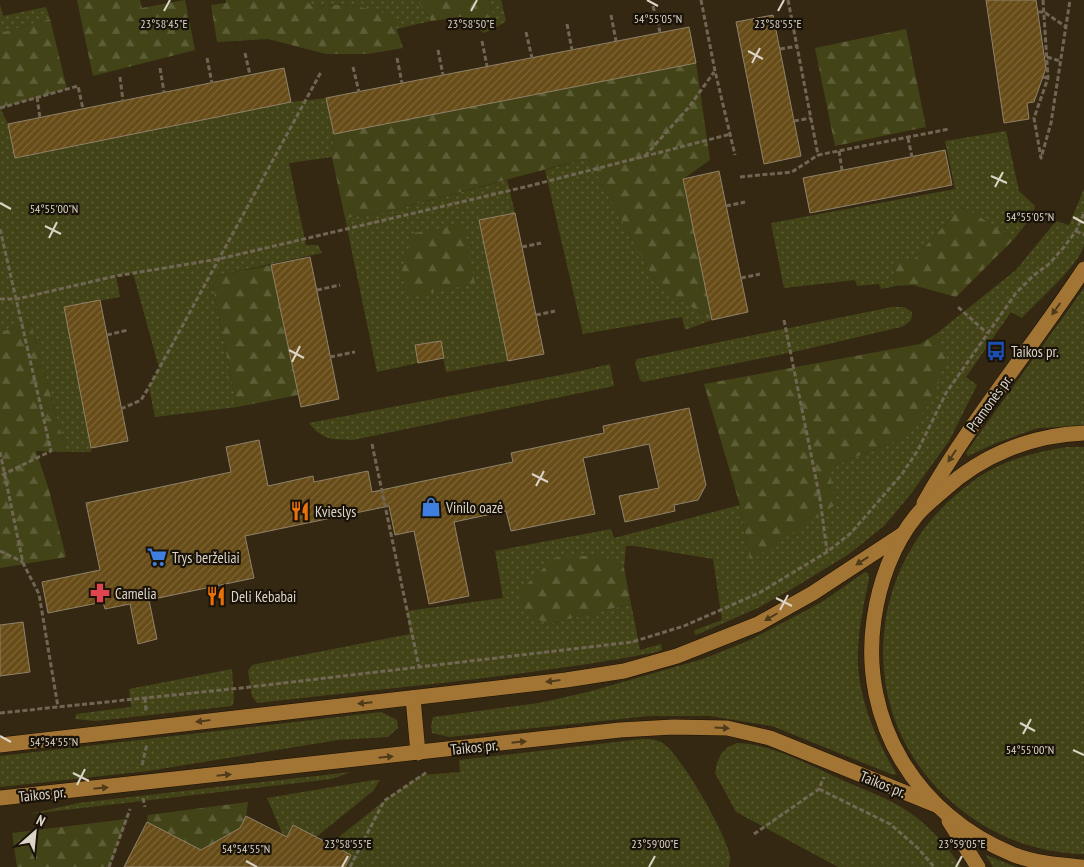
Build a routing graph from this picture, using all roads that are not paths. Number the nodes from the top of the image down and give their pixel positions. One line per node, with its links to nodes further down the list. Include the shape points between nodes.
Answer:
1 (1084, 269): 3 (main road, Pramonės pr., one-way to 3, via 965,436)
2 (1084, 434): 3 (main road, via 1039,439 997,453 959,475)
3 (917, 515): 4 (main road)
4 (903, 534): 5 (main road, one-way to 5, via 813,593 758,624 677,656 624,672); 9 (main road, via 876,602 871,638 872,675 880,711 893,745 912,777)
5 (413, 698): 6 (main road, one-way to 6); 7 (main road)
6 (0, 745)
7 (418, 753): 8 (main road, Taikos pr., one-way to 7); 9 (main road, Taikos pr., one-way to 9, via 620,730 727,728 770,738)
8 (0, 798)
9 (940, 809): 10 (main road); 11 (main road, via 977,837 1014,854 1052,865)
10 (978, 867)
11 (1082, 867)

